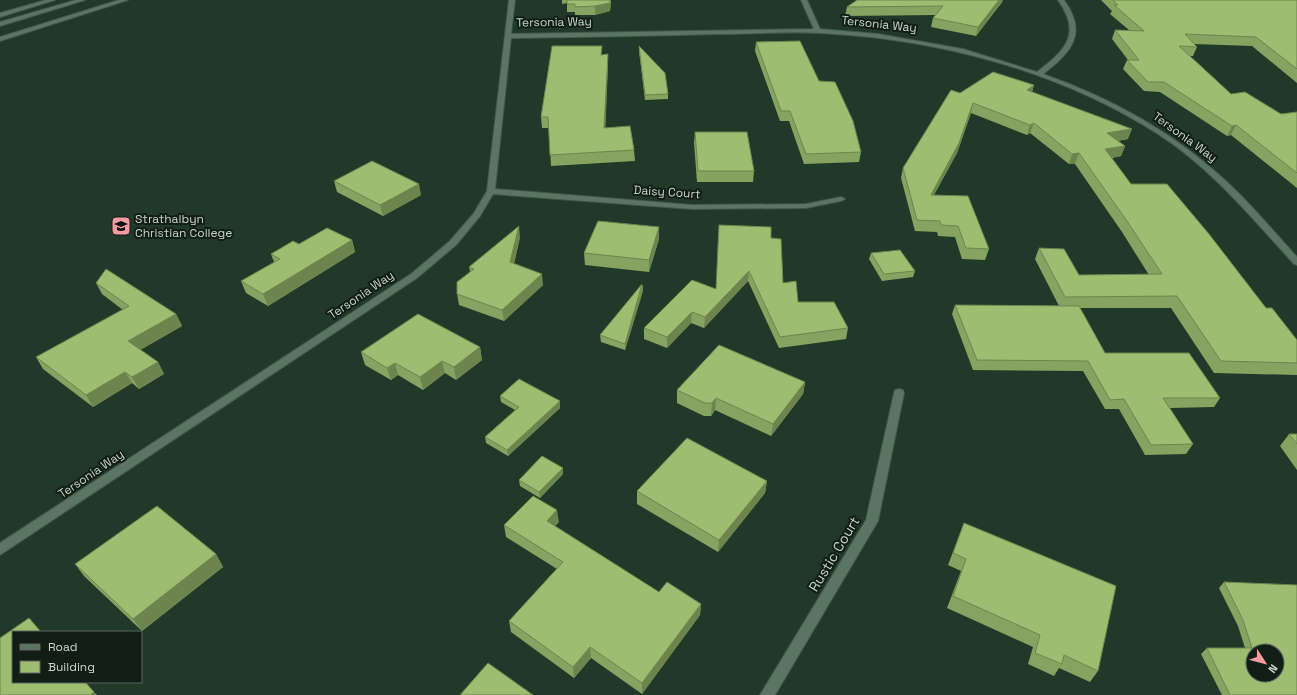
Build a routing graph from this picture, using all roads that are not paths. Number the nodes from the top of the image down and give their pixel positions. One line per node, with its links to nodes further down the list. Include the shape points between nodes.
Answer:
1 (28, 0): 8 (street)
2 (52, 0): 9 (street)
3 (82, 0): 10 (street)
4 (125, 0): 13 (street)
5 (512, 0): 12 (street)
6 (804, 0): 11 (street)
7 (1062, 0): 14 (street, via 1075,25 1071,42 1055,62)
8 (0, 8)
9 (0, 15)
10 (0, 24)
11 (818, 31): 12 (street, Tersonia Way); 14 (street, Tersonia Way, via 919,42 963,51)
12 (508, 36): 15 (street, Tersonia Way)
13 (0, 39)
14 (1038, 74): 17 (street, Tersonia Way, via 1110,104 1161,132 1226,185)
15 (491, 190): 16 (street, Daisy Court, via 692,207 806,206); 19 (street, Tersonia Way, via 453,243 414,276)
16 (841, 199)
17 (1297, 262)
18 (899, 393): 20 (street, Rustic Court, via 872,521)
19 (0, 550)
20 (767, 695)

